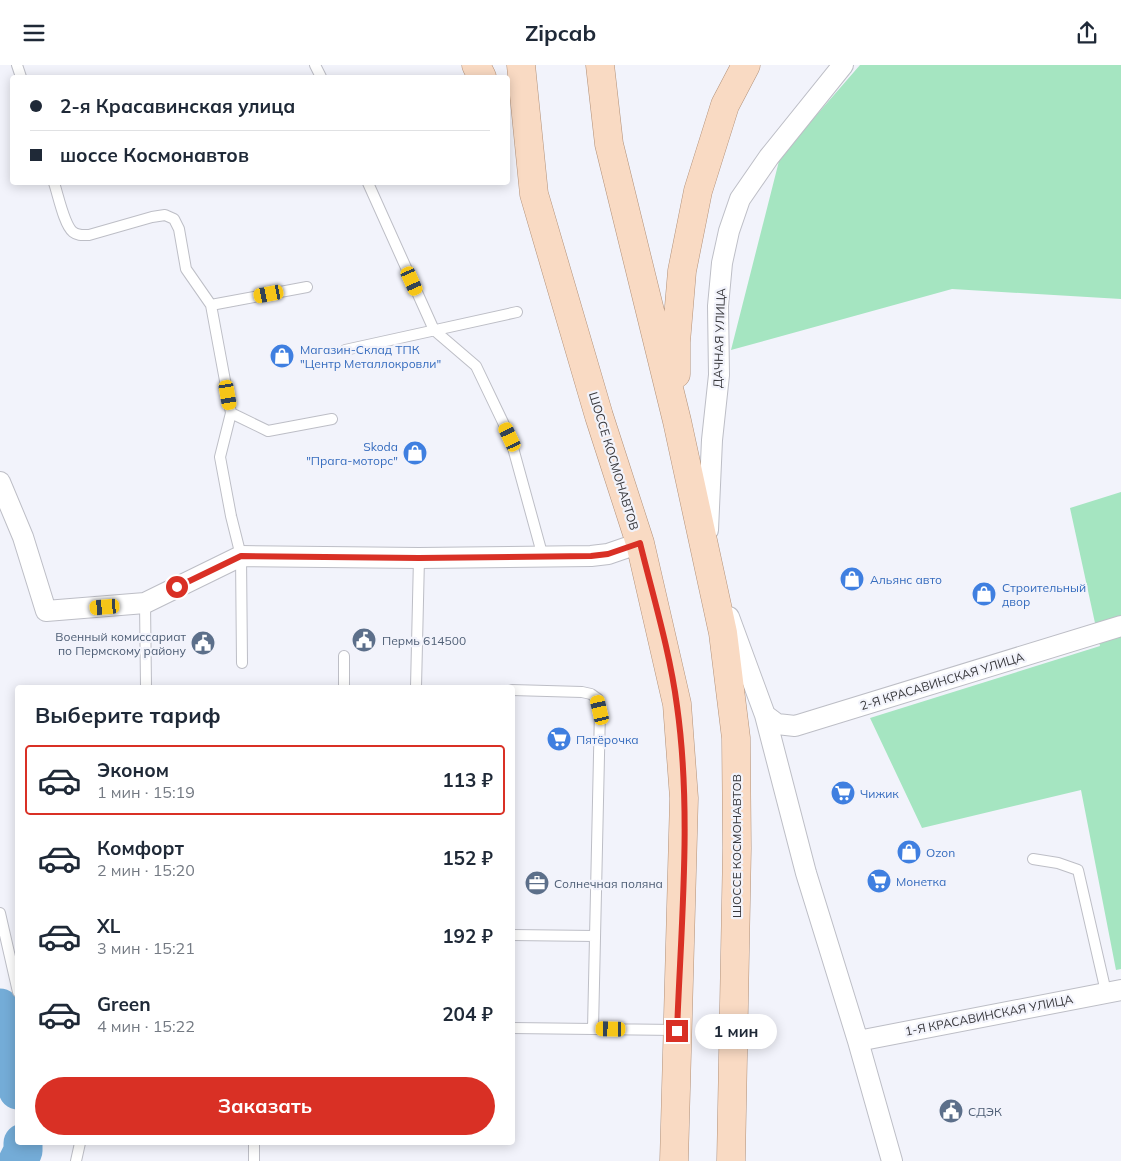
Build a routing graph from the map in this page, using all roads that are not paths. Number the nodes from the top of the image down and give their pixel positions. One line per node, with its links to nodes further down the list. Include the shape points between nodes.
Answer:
1 (521, 65): 8 (main road, ШОССЕ КОСМОНАВТОВ)
2 (600, 65): 16 (main road, ШОССЕ КОСМОНАВТОВ, via 609,144)
3 (746, 65): 16 (main road, via 725,105 698,191 682,271 676,342)
4 (843, 65): 22 (street, ДАЧНАЯ УЛИЦА, via 769,157 740,199 729,231 718,306 719,375 712,441)
5 (510, 139): 8 (main road)
6 (55, 185): 10 (lane, via 67,222 80,236 152,217 165,215 174,219 179,229 186,269)
7 (369, 185): 12 (lane)
8 (534, 195): 18 (main road, ШОССЕ КОСМОНАВТОВ)
9 (307, 287): 10 (lane)
10 (211, 305): 14 (lane)
11 (517, 312): 12 (lane)
12 (434, 331): 13 (lane); 20 (lane, via 476,366 510,437)
13 (345, 350)
14 (231, 413): 15 (lane, via 268,431); 19 (lane, via 220,457)
15 (332, 419)
16 (676, 421): 22 (main road, ШОССЕ КОСМОНАВТОВ)
17 (0, 482): 23 (street, via 23,537 46,611)
18 (640, 543): 20 (street, via 608,554); 40 (main road, ШОССЕ КОСМОНАВТОВ, via 671,671 681,740 684,798)
19 (241, 556): 21 (street); 23 (street); 26 (lane)
20 (543, 557): 21 (street)
21 (419, 558): 29 (lane)
22 (707, 558): 31 (street); 47 (main road, ШОССЕ КОСМОНАВТОВ, via 723,633 736,738)
23 (145, 603): 27 (lane)
24 (1121, 626): 31 (street, 2-Я КРАСАВИНСКАЯ УЛИЦА, via 794,726 777,724)
25 (344, 656): 28 (lane)
26 (242, 663)
27 (146, 685)
28 (344, 685)
29 (416, 685)
30 (515, 690): 35 (lane, via 582,692 598,699)
31 (765, 715): 41 (street, via 806,873)
32 (1033, 859): 37 (lane, via 1078,870)
33 (0, 913): 36 (lane)
34 (515, 935): 35 (lane)
35 (595, 936): 39 (lane)
36 (15, 979)
37 (1114, 991): 41 (street, 1-Я КРАСАВИНСКАЯ УЛИЦА)
38 (515, 1027): 39 (lane)
39 (594, 1029): 40 (lane)
40 (677, 1031): 46 (main road, ШОССЕ КОСМОНАВТОВ)
41 (858, 1041): 48 (street)
42 (80, 1145): 44 (lane)
43 (254, 1145): 45 (lane)
44 (76, 1161)
45 (254, 1161)
46 (674, 1161)
47 (732, 1161)
48 (892, 1161)

